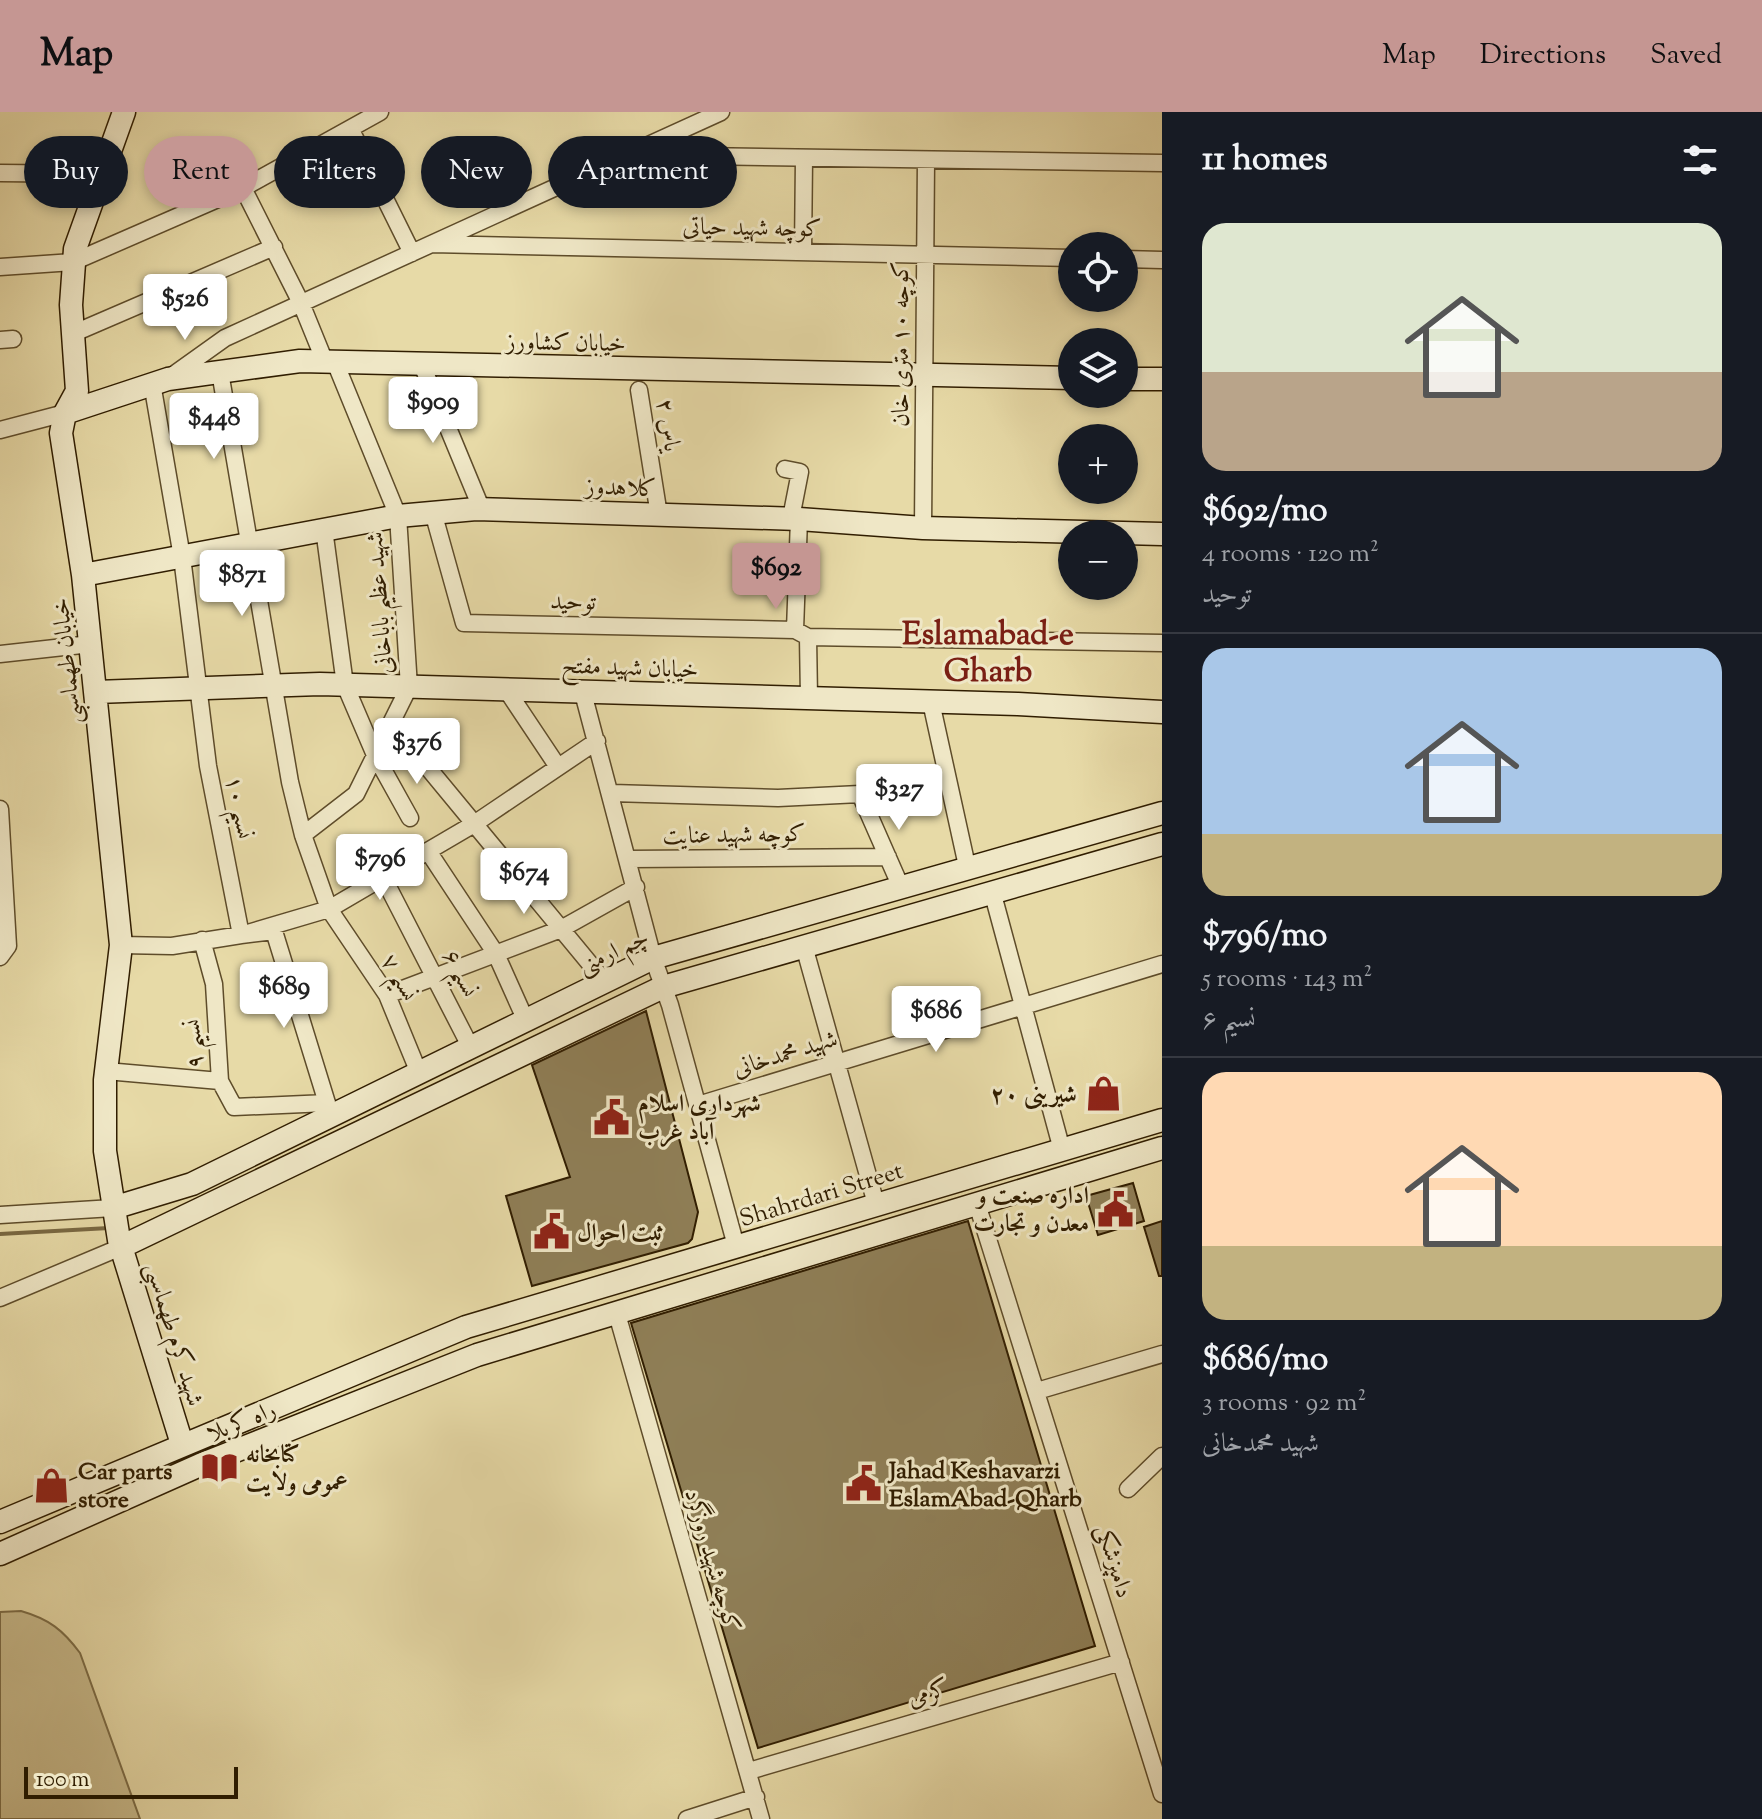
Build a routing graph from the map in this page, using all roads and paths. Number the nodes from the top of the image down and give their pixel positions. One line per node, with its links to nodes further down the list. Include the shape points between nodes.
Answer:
1 (124, 112): 5 (street, خیابان طهماسبی)
2 (380, 112): 4 (street)
3 (721, 112): 6 (street)
4 (351, 130): 13 (street); 21 (street)
5 (115, 136)
6 (669, 136)
7 (737, 157): 8 (street)
8 (804, 158): 9 (street); 20 (street)
9 (926, 160): 10 (street); 22 (street, کوچه ۱۰ متری خان)
10 (1162, 163)
11 (0, 173): 12 (street)
12 (24, 173)
13 (258, 180)
14 (548, 191): 18 (street)
15 (90, 208): 26 (street, خیابان طهماسبی)
16 (197, 208): 26 (street)
17 (254, 208): 19 (street, شهید عظیم باباخانی)
18 (432, 244): 20 (street, کوچه شهید حیاتی); 21 (street)
19 (274, 247): 28 (street, شهید عظیم باباخانی); 29 (street)
20 (803, 252): 22 (street, کوچه شهید حیاتی)
21 (412, 253): 28 (street)
22 (925, 255): 23 (street, کوچه شهید حیاتی); 33 (street, کوچه ۱۰ متری خان)
23 (1058, 258)
24 (1138, 259): 25 (street)
25 (1162, 260)
26 (73, 262): 27 (street); 29 (street, خیابان طهماسبی)
27 (0, 267)
28 (301, 303): 30 (street, شهید عظیم باباخانی); 37 (street, via 225,338)
29 (72, 334): 39 (street, خیابان طهماسبی, via 77,391)
30 (330, 362): 31 (street, خیابان کشاورز); 32 (street, خیابان کشاورز); 45 (street, شهید عظیم باباخانی)
31 (422, 365): 33 (street, خیابان کشاورز); 42 (street)
32 (220, 372): 37 (street, خیابان کشاورز); 50 (street, نسیم ۷)
33 (924, 375): 34 (street, خیابان کشاورز); 47 (street, کوچه ۱۰ متری خان)
34 (1058, 378)
35 (1138, 379): 36 (street)
36 (1162, 379)
37 (160, 381): 39 (street, خیابان کشاورز); 51 (street, نسیم ۱۰)
38 (639, 390): 44 (street, یاس ۲)
39 (65, 413): 40 (street); 52 (street, خیابان طهماسبی, via 61,433)
40 (0, 430)
41 (785, 469): 46 (street, via 800,472)
42 (482, 510): 43 (street, کلاهدوز); 44 (street, کلاهدوز)
43 (433, 512): 45 (street, کلاهدوز); 53 (street, توحید, via 464,623)
44 (659, 515): 46 (street, کلاهدوز)
45 (398, 516): 48 (street, کلاهدوز); 59 (street, شهید عظیم باباخانی)
46 (795, 518): 47 (street, کلاهدوز); 53 (street)
47 (923, 528): 49 (street, کلاهدوز)
48 (324, 529): 50 (street, کلاهدوز); 57 (street)
49 (1162, 534)
50 (249, 543): 51 (street, کلاهدوز); 58 (street, نسیم ۷)
51 (182, 557): 52 (street, کلاهدوز); 60 (street, نسیم ۱۰)
52 (83, 575): 55 (street, خیابان طهماسبی)
53 (802, 634): 54 (street); 64 (street)
54 (1162, 643)
55 (91, 644): 56 (street); 62 (street, خیابان طهماسبی)
56 (0, 654)
57 (345, 685): 58 (street, خیابان شهید مفتح); 59 (street, خیابان شهید مفتح); 69 (street)
58 (274, 686): 60 (street, خیابان شهید مفتح); 76 (street, نسیم ۷)
59 (409, 687): 61 (street, خیابان شهید مفتح); 67 (street)
60 (198, 688): 62 (street, خیابان شهید مفتح); 88 (street, نسیم ۱۰)
61 (506, 689): 63 (street, خیابان شهید مفتح); 70 (street)
62 (96, 692): 90 (street, خیابان طهماسبی)
63 (583, 693): 64 (street, خیابان شهید مفتح); 68 (street)
64 (809, 698): 65 (street, خیابان شهید مفتح)
65 (931, 702): 66 (street, خیابان شهید مفتح); 81 (street)
66 (1162, 712)
67 (391, 723): 69 (street); 75 (street)
68 (597, 741): 70 (street); 71 (street)
69 (375, 755): 74 (street); 76 (street, via 356,794)
70 (558, 767): 75 (street)
71 (612, 793): 79 (street, via 778,798 860,794); 80 (street)
72 (0, 809): 93 (street, via 8,946)
73 (1162, 813): 81 (street, چم ارمنی)
74 (410, 818)
75 (474, 824): 78 (street); 87 (street)
76 (303, 835): 86 (street, نسیم ۷)
77 (1162, 844): 85 (street)
78 (428, 851): 82 (street); 92 (street)
79 (888, 857): 80 (street, کوچه شهید عنایت); 83 (street)
80 (629, 859): 84 (street)
81 (967, 866): 83 (street, چم ارمنی)
82 (383, 877): 86 (street); 96 (street, نسیم ۶)
83 (900, 885): 94 (street, چم ارمنی)
84 (636, 887): 87 (street); 94 (street)
85 (992, 891): 91 (street); 100 (street)
86 (329, 909): 88 (street); 99 (street, نسیم ۷)
87 (561, 929): 92 (street); 97 (street)
88 (241, 935): 89 (street); 108 (street, via 274,931)
89 (202, 940): 90 (street, via 172,946); 106 (street, نسیم ۹, via 214,984)
90 (121, 945): 104 (street, خیابان طهماسبی)
91 (804, 946): 98 (street); 103 (street)
92 (496, 954): 96 (street); 101 (street)
93 (0, 957)
94 (653, 958): 97 (street, چم ارمنی); 98 (street)
95 (1162, 964): 100 (street, شهید محمدخانی)
96 (437, 976): 99 (street); 102 (street, نسیم ۶)
97 (605, 982): 101 (street, چم ارمنی)
98 (663, 987): 107 (street); 116 (street)
99 (387, 995): 105 (street, نسیم ۷)
100 (1023, 1006): 103 (street, شهید محمدخانی); 111 (street)
101 (526, 1021): 102 (street, چم ارمنی)
102 (471, 1048): 105 (street, چم ارمنی)
103 (838, 1062): 107 (street, شهید محمدخانی); 112 (street)
104 (106, 1071): 106 (street, نسیم ۹); 114 (street, خیابان طهماسبی, via 105,1151)
105 (419, 1073): 108 (street, چم ارمنی)
106 (220, 1081): 108 (street, via 234,1107)
107 (698, 1105): 117 (street)
108 (329, 1110): 114 (street, چم ارمنی, via 192,1184)
109 (1162, 1120): 111 (street, Shahrdari Street)
110 (1162, 1148): 113 (street)
111 (1062, 1150): 112 (street, Shahrdari Street)
112 (876, 1204): 117 (street, Shahrdari Street)
113 (977, 1204): 119 (street); 125 (street, دامپزشکی)
114 (113, 1212): 115 (street); 116 (street, شهید کرم طهماسبی)
115 (0, 1215)
116 (120, 1243): 118 (street); 126 (street, شهید کرم طهماسبی)
117 (736, 1246): 120 (street, Shahrdari Street)
118 (0, 1298)
119 (617, 1314): 122 (street); 132 (street, کوچه شهید روزگرد)
120 (496, 1318): 121 (street, راه کربلا); 122 (street)
121 (433, 1341): 124 (street); 126 (street, راه کربلا)
122 (505, 1347): 124 (street, راه کربلا)
123 (1162, 1354): 125 (street)
124 (443, 1369): 130 (street, راه کربلا, via 200,1465)
125 (1037, 1391): 131 (street, دامپزشکی)
126 (182, 1444): 129 (street, راه کربلا)
127 (1162, 1456): 128 (street)
128 (1128, 1489)
129 (0, 1522)
130 (0, 1554)
131 (1121, 1662): 132 (street, کرمی); 133 (street, دامپزشکی)
132 (749, 1771): 134 (street, کوچه شهید روزگرد)
133 (1162, 1794)
134 (756, 1797): 135 (street); 136 (street, کوچه شهید روزگرد)
135 (687, 1819)
136 (761, 1819)

